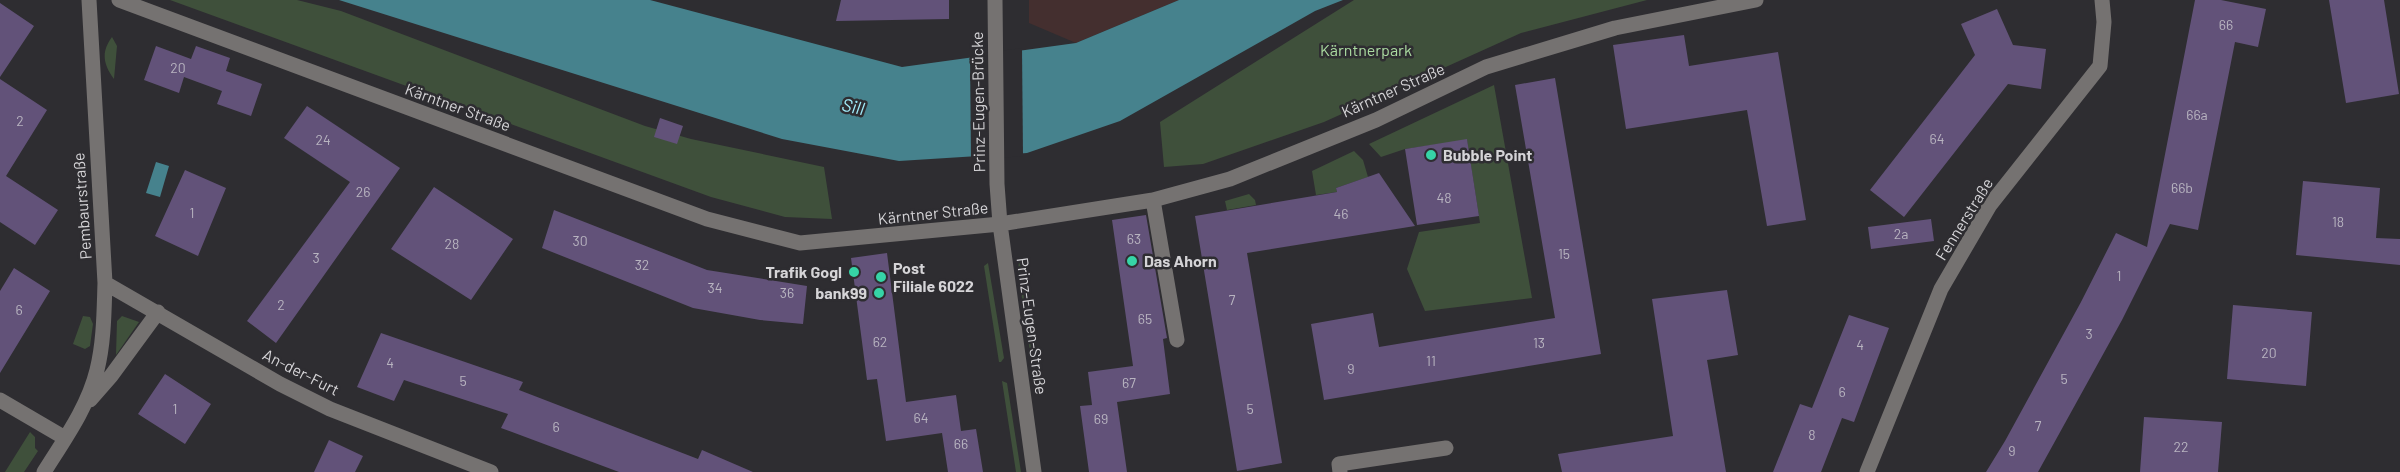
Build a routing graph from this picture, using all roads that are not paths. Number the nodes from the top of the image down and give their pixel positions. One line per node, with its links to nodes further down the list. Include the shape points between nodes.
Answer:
1 (89, 0): 9 (street, Pembaurstraße)
2 (119, 0): 8 (street, Kärntner Straße, via 707,219 780,238 800,243)
3 (995, 0): 6 (street, Prinz-Eugen-Brücke)
4 (1756, 0): 7 (street, Kärntner Straße, via 1615,27 1486,67 1376,120 1230,178)
5 (2102, 0): 20 (street, Fennerstraße, via 2100,66 1990,205 1941,289)
6 (997, 184): 8 (street, Prinz-Eugen-Straße)
7 (1153, 200): 8 (street, Kärntner Straße); 11 (street)
8 (1000, 224): 18 (street, Prinz-Eugen-Straße)
9 (105, 283): 10 (street, An-der-Furt); 13 (street, Pembaurstraße, via 97,371)
10 (158, 312): 13 (street, Pembaurstraße); 17 (street, An-der-Furt, via 330,409)
11 (1176, 340)
12 (0, 400): 14 (street)
13 (84, 407): 14 (street, Pembaurstraße)
14 (65, 438): 16 (street, Pembaurstraße)
15 (1446, 448): 19 (street, via 1338,464)
16 (44, 472)
17 (491, 472)
18 (1034, 472)
19 (1340, 472)
20 (1867, 472)

